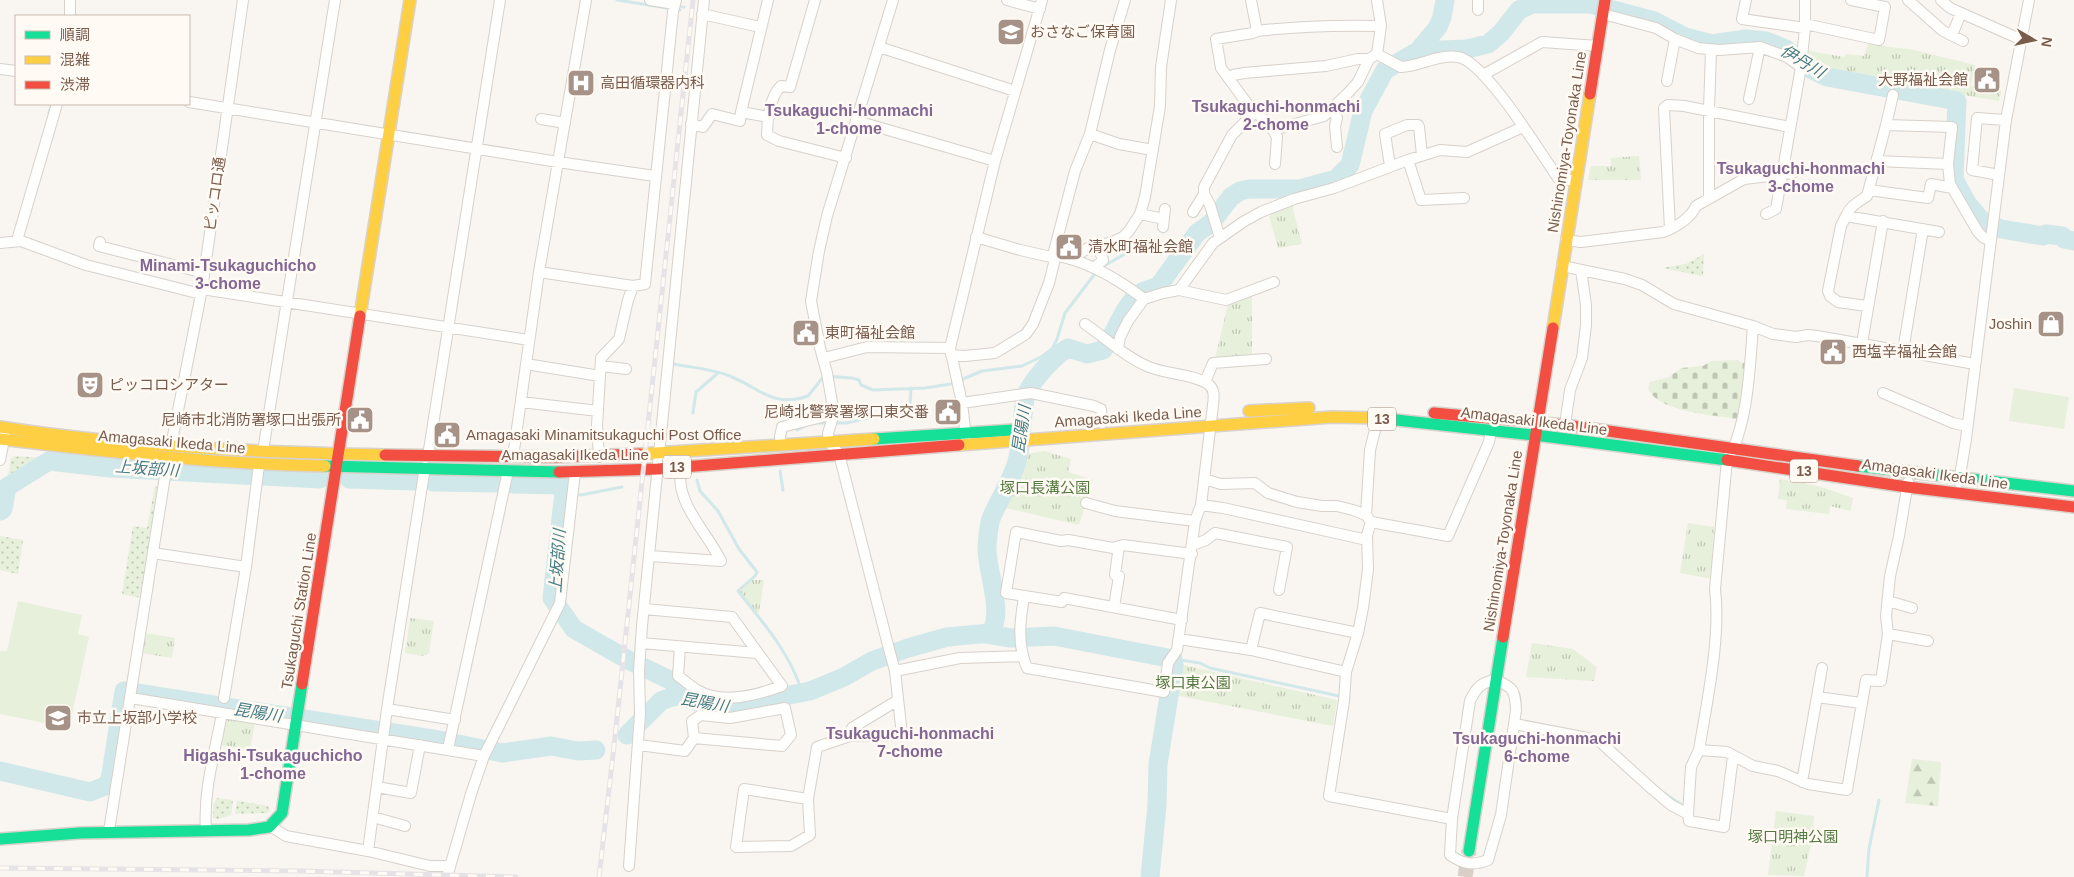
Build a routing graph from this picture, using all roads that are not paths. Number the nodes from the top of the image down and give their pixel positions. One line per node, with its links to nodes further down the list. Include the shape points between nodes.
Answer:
1 (70, 0): 28 (street)
2 (243, 0): 54 (street, ピッコロ通)
3 (335, 0): 62 (street)
4 (410, 0): 70 (main road, Tsukaguchi Station Line)
5 (500, 0): 72 (street)
6 (586, 0): 63 (street)
7 (650, 0): 24 (street)
8 (704, 0): 27 (street)
9 (768, 0): 31 (street)
10 (815, 0): 58 (street, via 790,87 780,86 776,90)
11 (893, 0): 38 (street)
12 (1007, 0): 23 (street)
13 (1125, 0): 69 (street)
14 (1171, 0): 73 (street)
15 (1251, 0): 32 (street)
16 (1377, 0): 29 (street)
17 (1746, 0): 30 (street, via 1742,18)
18 (1805, 0): 30 (street)
19 (1850, 0): 30 (street, via 1885,7 1879,40)
20 (1908, 0): 33 (street)
21 (1941, 0): 26 (street)
22 (2028, 0): 35 (street)
23 (1041, 4): 48 (street)
24 (674, 6): 86 (street)
25 (1604, 7): 34 (street); 37 (main road, Nishinomiya-Toyonaka Line)
26 (1961, 13): 33 (street); 35 (street)
27 (702, 14): 31 (street); 64 (street)
28 (70, 15)
29 (1381, 26): 32 (street, via 1332,25); 41 (street)
30 (1805, 26): 42 (street)
31 (760, 27): 56 (street)
32 (1258, 31): 46 (street, via 1216,38 1221,68)
33 (1952, 35): 36 (street)
34 (1675, 39): 40 (street); 47 (street)
35 (2022, 40): 60 (street)
36 (1963, 41)
37 (1598, 46): 45 (street, via 1542,42); 87 (main road, Nishinomiya-Toyonaka Line)
38 (879, 47): 48 (street); 61 (street)
39 (1760, 47): 40 (street); 42 (street); 50 (street)
40 (1711, 50): 55 (street)
41 (1377, 57): 45 (street, via 1398,67 1459,57); 46 (street, via 1326,66 1244,73); 53 (street)
42 (1802, 62): 67 (street)
43 (0, 69): 44 (street)
44 (15, 70)
45 (1483, 75): 66 (street, via 1504,98)
46 (1228, 78): 57 (street)
47 (1667, 81)
48 (1015, 91): 76 (street)
49 (1893, 96): 65 (street)
50 (1748, 99)
51 (190, 102): 54 (street)
52 (57, 105): 106 (street)
53 (1332, 108): 68 (street, via 1324,116); 71 (street, via 1337,118)
54 (228, 109): 62 (street); 116 (street, ピッコロ通)
55 (1709, 110): 67 (street); 92 (street); 100 (street, via 1668,105 1664,108)
56 (742, 112): 58 (street); 64 (street, via 740,121 712,114 703,127)
57 (1254, 112): 68 (street); 90 (street, via 1232,135 1218,157)
58 (768, 117): 75 (street, via 767,135)
59 (542, 119): 63 (street)
60 (2006, 120): 85 (street); 85 (street, via 1977,118 1972,170)
61 (857, 121): 75 (street); 76 (street)
62 (315, 123): 70 (street); 122 (street)
63 (565, 123): 79 (street)
64 (691, 124): 163 (street)
65 (1886, 125): 78 (street); 81 (street, via 1952,127)
66 (1522, 127): 74 (street, via 1467,152 1440,150); 87 (street, via 1558,178)
67 (1790, 127): 84 (street)
68 (1273, 130): 80 (street, via 1277,136)
69 (1090, 134): 73 (street, via 1119,144); 110 (street, via 1075,171)
70 (389, 135): 72 (street); 124 (main road, Tsukaguchi Station Line)
71 (1337, 147)
72 (476, 149): 79 (street); 127 (street)
73 (1153, 150): 94 (street)
74 (1422, 155): 77 (street); 82 (street, via 1420,127 1418,124 1407,125 1385,134)
75 (846, 158): 133 (street, via 823,233 811,301)
76 (995, 160): 102 (street)
77 (1408, 160): 82 (street); 91 (street, via 1421,200)
78 (1877, 161): 81 (street); 89 (street)
79 (558, 162): 86 (street); 115 (street)
80 (1275, 164)
81 (1948, 164): 88 (street)
82 (1390, 166): 103 (street, via 1261,212)
83 (1793, 173): 84 (street)
84 (1782, 174): 92 (street, via 1744,179); 95 (street, via 1776,210)
85 (1999, 175): 104 (street)
86 (655, 176): 118 (street, via 645,284)
87 (1576, 181): 105 (main road, Nishinomiya-Toyonaka Line)
88 (1952, 188): 89 (street, via 1931,184 1928,198); 104 (street, via 1978,232 1984,238)
89 (1870, 190): 96 (street)
90 (1204, 194): 93 (street); 103 (street)
91 (1464, 198)
92 (1709, 198): 100 (street)
93 (1193, 212)
94 (1140, 214): 97 (street); 109 (street, via 1123,237)
95 (1766, 214)
96 (1846, 216): 98 (street); 123 (street, via 1841,226 1828,291 1838,302)
97 (1164, 218)
98 (1883, 221): 99 (street); 123 (street)
99 (1923, 229): 101 (street); 131 (street)
100 (1670, 230): 105 (street, via 1580,242)
101 (1939, 232)
102 (976, 237): 110 (street, via 1020,250 1051,257); 132 (street)
103 (1220, 238): 119 (street)
104 (1991, 238): 136 (street)
105 (1566, 240): 112 (main road, Nishinomiya-Toyonaka Line)
106 (18, 241): 108 (street); 120 (street, via 86,265)
107 (100, 242): 116 (street, via 99,246)
108 (0, 243)
109 (1098, 246): 111 (street, via 1088,248); 113 (street, via 1103,260)
110 (1055, 255): 111 (street); 132 (street, via 1033,324 1026,334 995,353 965,356)
111 (1073, 258): 113 (street)
112 (1562, 266): 114 (street); 150 (main road, Nishinomiya-Toyonaka Line)
113 (1096, 269): 121 (street)
114 (1582, 270): 126 (street, via 1626,279 1674,304); 152 (street, via 1586,325 1582,358 1570,390)
115 (540, 272): 118 (street); 128 (street)
116 (204, 273): 120 (street, ピッコロ通)
117 (1274, 282): 119 (street, via 1226,300)
118 (633, 286): 138 (street, via 620,339 601,358)
119 (1179, 290): 121 (street)
120 (201, 292): 122 (street); 170 (street, ピッコロ通)
121 (1140, 297): 130 (street, via 1120,337)
122 (287, 302): 124 (street); 162 (street)
123 (1867, 306): 129 (street)
124 (361, 314): 127 (street); 164 (main road, Tsukaguchi Station Line)
125 (1085, 324): 130 (street)
126 (1753, 326): 129 (street, via 1773,334 1808,335); 161 (street, via 1745,399)
127 (449, 327): 128 (street); 171 (street)
128 (529, 340): 135 (street)
129 (1862, 343): 131 (street)
130 (1112, 344): 139 (street, via 1147,366)
131 (1903, 351): 136 (street)
132 (951, 352): 133 (street, via 867,347); 142 (street)
133 (824, 358): 149 (street)
134 (1266, 359): 139 (street, via 1213,363)
135 (526, 364): 138 (street); 141 (street)
136 (1976, 364): 153 (street)
137 (626, 369): 138 (street)
138 (600, 371): 143 (street)
139 (1204, 382): 147 (street, via 1213,391)
140 (1884, 393): 153 (street)
141 (521, 402): 143 (street); 166 (street)
142 (962, 404): 151 (street, via 1027,394 1094,406 1101,410); 158 (street)
143 (598, 411): 167 (street)
144 (1238, 412): 150 (main road, Amagasaki Ikeda Line / 13, via 1283,408 1363,408)
145 (1200, 415): 147 (main road, Amagasaki Ikeda Line / 13)
146 (1164, 418): 151 (main road, Amagasaki Ikeda Line / 13)
147 (1214, 418): 148 (main road, Amagasaki Ikeda Line / 13); 156 (main road, Amagasaki Ikeda Line / 13); 179 (street)
148 (1378, 418): 154 (main road, Amagasaki Ikeda Line / 13); 187 (street, via 1370,450)
149 (832, 420): 159 (street); 160 (street, via 782,427)
150 (1537, 422): 152 (main road, Amagasaki Ikeda Line / 13); 157 (main road, Nishinomiya-Toyonaka Line)
151 (1102, 423): 156 (main road, Amagasaki Ikeda Line / 13)
152 (1565, 425): 161 (main road, Amagasaki Ikeda Line / 13)
153 (1967, 426): 180 (street)
154 (1491, 431): 157 (main road, Amagasaki Ikeda Line / 13); 187 (street, via 1448,536)
155 (2, 434): 168 (street); 170 (main road, Amagasaki Ikeda Line / 13)
156 (1023, 435): 158 (main road, Amagasaki Ikeda Line / 13)
157 (1535, 435): 169 (main road, Amagasaki Ikeda Line / 13); 214 (main road, Nishinomiya-Toyonaka Line)
158 (966, 439): 159 (main road, Amagasaki Ikeda Line / 13); 165 (main road, Amagasaki Ikeda Line / 13)
159 (829, 442): 160 (main road, Amagasaki Ikeda Line / 13); 165 (street)
160 (781, 445): 163 (main road, Amagasaki Ikeda Line / 13)
161 (1734, 449): 169 (street); 177 (main road, Amagasaki Ikeda Line / 13)
162 (263, 451): 164 (main road, Amagasaki Ikeda Line / 13); 170 (main road, Amagasaki Ikeda Line / 13)
163 (659, 453): 167 (main road, Amagasaki Ikeda Line / 13); 174 (street)
164 (338, 454): 171 (main road, Amagasaki Ikeda Line / 13); 173 (main road, Tsukaguchi Station Line)
165 (839, 454): 172 (main road, Amagasaki Ikeda Line / 13); 212 (street)
166 (513, 457): 167 (main road, Amagasaki Ikeda Line / 13); 171 (main road, Amagasaki Ikeda Line / 13)
167 (600, 457)
168 (0, 460)
169 (1727, 460): 181 (main road, Amagasaki Ikeda Line / 13); 231 (street, via 1716,589 1716,634)
170 (168, 461): 176 (main road, Amagasaki Ikeda Line / 13); 192 (street, ピッコロ通)
171 (426, 462): 173 (main road, Amagasaki Ikeda Line / 13); 175 (main road, Amagasaki Ikeda Line / 13); 220 (street)
172 (681, 466): 174 (main road, Amagasaki Ikeda Line / 13); 193 (street, via 680,488 688,509 720,561)
173 (337, 467): 176 (main road, Amagasaki Ikeda Line / 13); 222 (main road, Tsukaguchi Station Line)
174 (658, 469): 178 (main road, Amagasaki Ikeda Line / 13); 193 (street)
175 (508, 471): 178 (main road, Amagasaki Ikeda Line / 13); 223 (street)
176 (258, 473): 194 (street)
177 (1909, 474): 180 (main road, Amagasaki Ikeda Line / 13); 181 (street)
178 (574, 477): 232 (street, via 558,607)
179 (1204, 479): 185 (street); 187 (street, via 1221,484 1255,483 1268,493 1284,498 1312,505 1338,506)
180 (1959, 480): 182 (main road, Amagasaki Ikeda Line / 13); 183 (street)
181 (1907, 487): 183 (main road, Amagasaki Ikeda Line / 13); 197 (street)
182 (2074, 491)
183 (1957, 493): 186 (main road, Amagasaki Ikeda Line / 13)
184 (1086, 503): 188 (street, via 1115,511)
185 (1201, 505): 188 (street); 189 (street)
186 (2074, 508)
187 (1368, 518): 189 (street)
188 (1195, 521): 191 (street)
189 (1367, 540): 202 (street, via 1368,569)
190 (1118, 546): 191 (street); 196 (street, via 1061,541 1016,532 1006,593); 198 (street, via 1115,575 1119,576)
191 (1192, 549): 195 (street, via 1214,533 1287,548); 201 (street)
192 (153, 552): 194 (street); 215 (street, ピッコロ通)
193 (650, 556): 200 (street)
194 (246, 567): 217 (street)
195 (1279, 590)
196 (1024, 596): 198 (street, via 1062,602 1064,598); 210 (street, via 1019,626)
197 (1888, 601): 199 (street); 203 (street)
198 (1114, 607): 201 (street)
199 (1912, 608)
200 (644, 609): 206 (street); 209 (street, via 732,617)
201 (1182, 620): 204 (street)
202 (1358, 633): 208 (street, via 1260,613); 213 (street)
203 (1888, 634): 205 (street); 219 (street, via 1881,681 1866,680)
204 (1179, 638): 208 (street); 210 (street, via 1177,650 1170,659 1164,692 1027,668)
205 (1928, 641)
206 (641, 643): 207 (street); 230 (street)
207 (680, 647): 209 (street); 209 (street, via 678,676 698,691 719,697 757,694 782,686)
208 (1250, 650): 213 (street)
209 (756, 653)
210 (1022, 656): 212 (street, via 960,658)
211 (1822, 668): 216 (street)
212 (895, 671): 218 (street)
213 (1346, 672): 239 (street, via 1329,796)
214 (1496, 680): 224 (street, via 1515,692); 239 (street, via 1486,681 1477,687 1470,701); 246 (main road, Nishinomiya-Toyonaka Line)
215 (131, 693): 221 (street); 242 (street, ピッコロ通)
216 (1817, 697): 219 (street); 234 (street)
217 (224, 698)
218 (898, 700): 226 (street, via 852,728); 226 (street, via 902,735)
219 (1861, 703): 234 (street, via 1847,790)
220 (387, 709): 223 (street); 225 (street)
221 (222, 713): 222 (street); 243 (street, via 204,806)
222 (297, 720): 225 (street); 240 (main road, Tsukaguchi Station Line, via 285,804 279,818)
223 (455, 720): 229 (street)
224 (1515, 724): 237 (street, via 1598,740 1671,805); 239 (street, via 1501,815 1488,860 1476,864 1461,863 1450,855)
225 (385, 734): 228 (street); 235 (street)
226 (850, 736): 236 (street, via 817,747)
227 (694, 738): 227 (street, via 782,746 791,734 786,708 730,718 701,715 692,721); 230 (street, via 685,751)
228 (420, 744): 229 (street); 235 (street, via 411,793)
229 (449, 745): 232 (street)
230 (639, 745): 248 (street)
231 (1699, 750): 233 (street, via 1727,752); 237 (street, via 1691,767)
232 (486, 751): 247 (street)
233 (1733, 756): 234 (street); 237 (street, via 1724,827 1689,821)
234 (1802, 782)
235 (377, 787): 238 (street)
236 (808, 799): 236 (street, via 810,835 790,846 736,847 744,789)
237 (1688, 810)
238 (373, 817): 241 (street); 245 (street)
239 (1452, 819)
240 (270, 826): 243 (main road); 245 (street, via 286,836)
241 (405, 826)
242 (109, 831): 243 (main road); 244 (main road)
243 (206, 831)
244 (0, 839)
245 (368, 851): 247 (street, via 430,866)
246 (1469, 851)
247 (450, 866): 249 (street)
248 (629, 866)
249 (447, 877)

